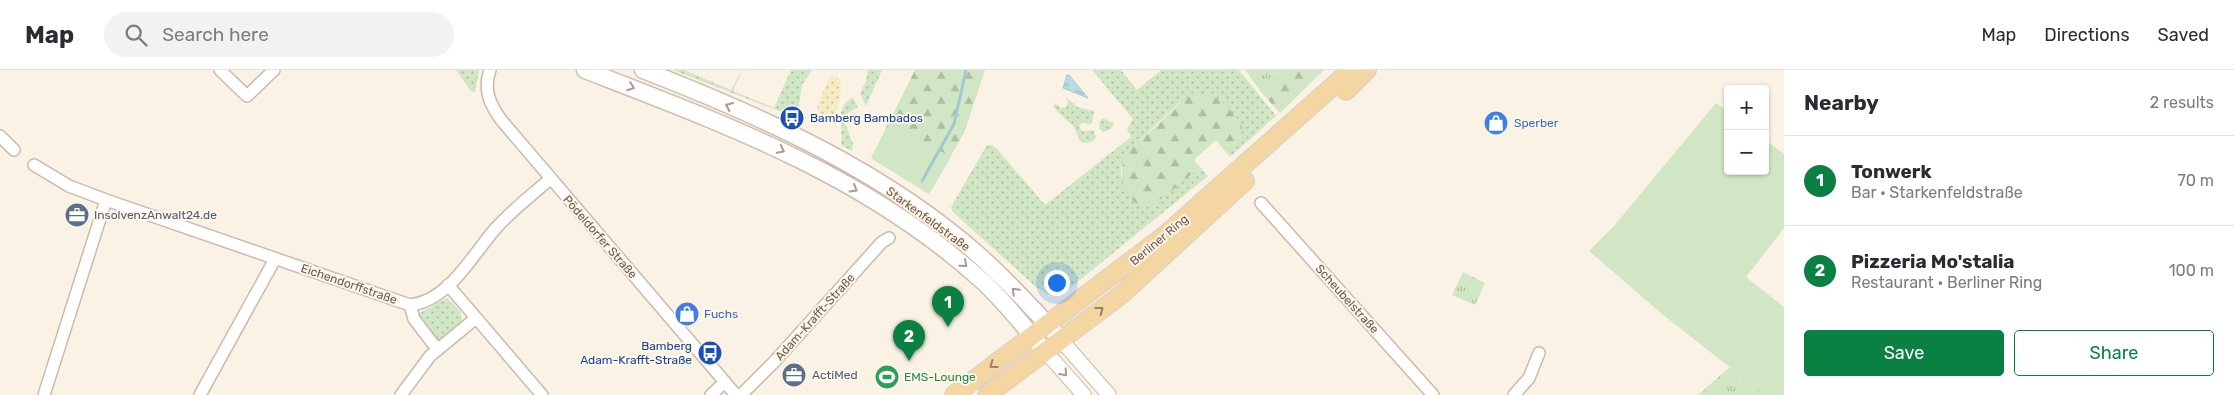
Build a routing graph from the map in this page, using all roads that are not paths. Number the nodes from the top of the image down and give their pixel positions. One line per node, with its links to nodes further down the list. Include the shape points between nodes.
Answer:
1 (220, 70): 2 (street, via 247,96)
2 (274, 70)
3 (490, 70): 13 (street, Pödeldorfer Straße, via 486,86 492,107)
4 (585, 70): 9 (main road, Starkenfeldstraße, one-way to 9)
5 (642, 70): 8 (main road, Starkenfeldstraße)
6 (1351, 70): 21 (main road, Berliner Ring, via 1164,236)
7 (1367, 70): 23 (main road, Berliner Ring, one-way to 7, via 1121,295)
8 (708, 96): 9 (main road); 21 (main road, Starkenfeldstraße, one-way to 8, via 981,258 924,213 850,166)
9 (700, 114): 22 (main road, Starkenfeldstraße, one-way to 22, via 760,139 906,220 981,280)
10 (0, 136): 11 (street)
11 (14, 150)
12 (34, 165): 14 (street, Eichendorffstraße, via 69,186)
13 (550, 179): 18 (street, Eichendorffstraße, via 497,227); 27 (street, Pödeldorfer Straße)
14 (106, 200): 17 (street, Eichendorffstraße); 28 (street)
15 (1261, 203): 39 (street, Scheubelstraße)
16 (889, 238): 34 (street, Adam-Krafft-Straße)
17 (276, 259): 19 (street, Eichendorffstraße); 29 (street)
18 (448, 286): 19 (street, Eichendorffstraße, via 428,301); 20 (street)
19 (410, 305): 24 (street, via 414,319)
20 (476, 318): 24 (street); 31 (street)
21 (1048, 325): 22 (main road, Berliner Ring); 23 (main road, Starkenfeldstraße)
22 (1032, 336): 25 (main road, Starkenfeldstraße); 35 (main road, Berliner Ring, one-way to 35)
23 (1061, 340): 25 (main road, Berliner Ring); 38 (street, Starkenfeldstraße)
24 (437, 349): 30 (street)
25 (1045, 351): 36 (main road, Berliner Ring); 37 (street, Starkenfeldstraße, one-way to 37)
26 (1539, 353): 40 (street, via 1529,378)
27 (725, 382): 32 (street); 33 (street, Pödeldorfer Straße)
28 (44, 395)
29 (200, 395)
30 (401, 395)
31 (542, 395)
32 (711, 395)
33 (736, 395)
34 (741, 395)
35 (954, 395)
36 (987, 395)
37 (1084, 395)
38 (1109, 395)
39 (1432, 395)
40 (1514, 395)

